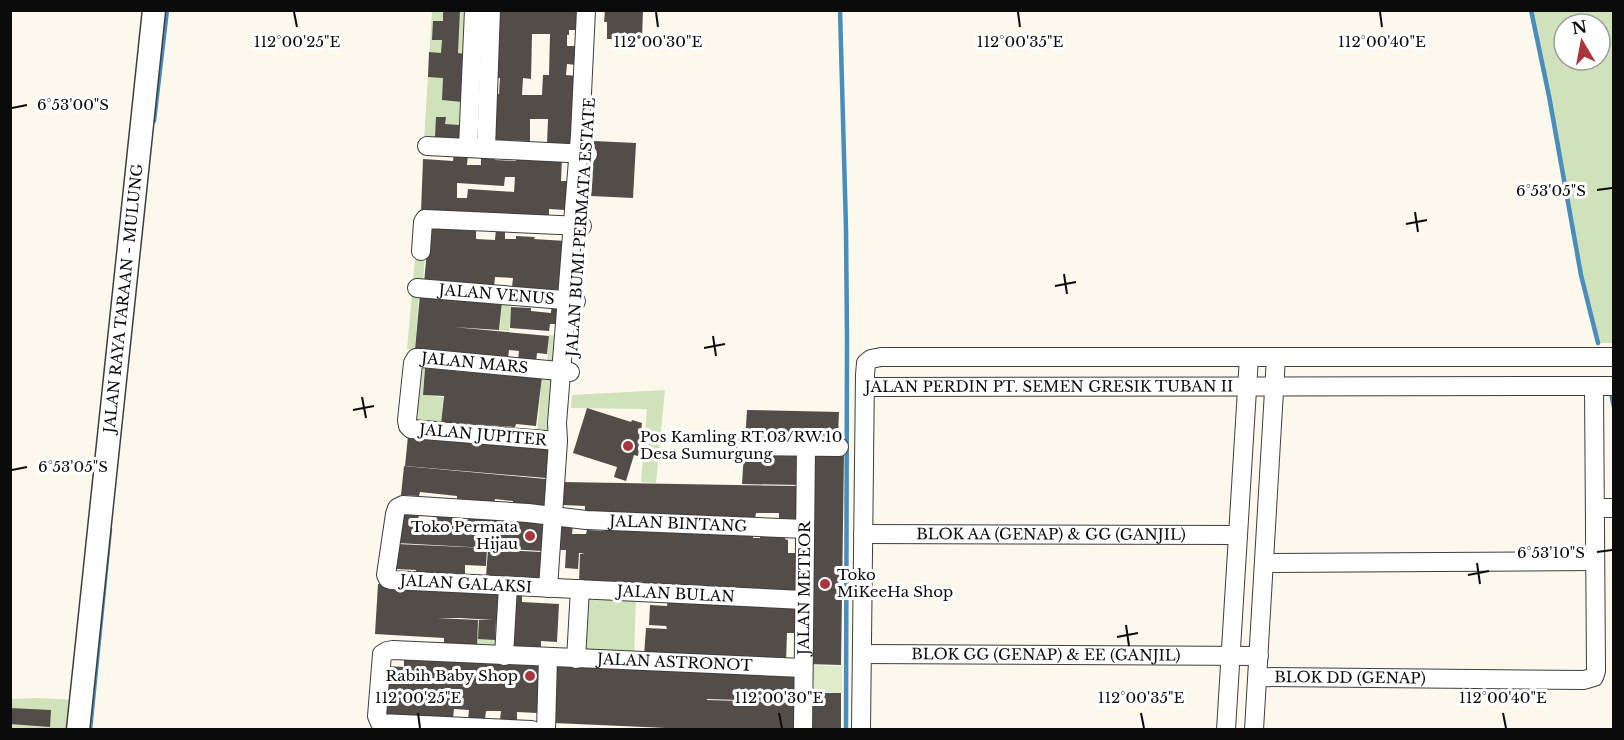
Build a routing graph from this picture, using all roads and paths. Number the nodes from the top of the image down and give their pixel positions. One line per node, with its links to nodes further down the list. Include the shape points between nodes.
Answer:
1 (154, 10): 54 (street, JALAN RAYA TARAAN - MULUNG)
2 (474, 10): 8 (street)
3 (491, 10): 9 (street)
4 (586, 10): 6 (street, JALAN BUMI PERMATA ESTATE)
5 (595, 10): 6 (street, JALAN BUMI PERMATA ESTATE)
6 (589, 56): 10 (street, JALAN BUMI PERMATA ESTATE)
7 (427, 146): 8 (street)
8 (468, 148): 9 (street)
9 (486, 149): 10 (street)
10 (583, 154): 11 (street, JALAN BUMI PERMATA ESTATE)
11 (577, 226): 12 (street, via 425,219); 14 (street, JALAN BUMI PERMATA ESTATE)
12 (421, 251)
13 (417, 288): 14 (street, JALAN VENUS)
14 (571, 301): 20 (street, JALAN BUMI PERMATA ESTATE)
15 (1044, 357): 16 (street, JALAN PERDIN PT. SEMEN GRESIK TUBAN II); 26 (street, JALAN PERDIN PT. SEMEN GRESIK TUBAN II, via 875,357 866,363); 27 (street)
16 (1249, 357): 17 (street, JALAN PERDIN PT. SEMEN GRESIK TUBAN II); 21 (street, JALAN PERDIN PT. SEMEN GRESIK TUBAN II)
17 (1276, 357): 18 (street, JALAN PERDIN PT. SEMEN GRESIK TUBAN II); 22 (street)
18 (1528, 357): 19 (street, JALAN PERDIN PT. SEMEN GRESIK TUBAN II); 23 (street)
19 (1614, 357)
20 (566, 372): 28 (street, JALAN MARS, via 418,358 414,361); 29 (street, JALAN BUMI PERMATA ESTATE, via 556,423)
21 (1248, 386): 22 (street, JALAN PERDIN PT. SEMEN GRESIK TUBAN II); 27 (street, JALAN PERDIN PT. SEMEN GRESIK TUBAN II); 38 (street, JALAN PERDIN PT. SEMEN GRESIK TUBAN II)
22 (1275, 386): 23 (street, JALAN PERDIN PT. SEMEN GRESIK TUBAN II); 41 (street)
23 (1528, 386): 24 (street, JALAN PERDIN PT. SEMEN GRESIK TUBAN II)
24 (1594, 386): 25 (street, JALAN PERDIN PT. SEMEN GRESIK TUBAN II); 33 (street)
25 (1614, 386)
26 (865, 387): 27 (street, JALAN PERDIN PT. SEMEN GRESIK TUBAN II); 37 (street)
27 (1043, 387)
28 (410, 392): 29 (street, JALAN JUPITER, via 407,420 411,429)
29 (558, 441): 35 (street, JALAN BUMI PERMATA ESTATE)
30 (746, 446): 31 (street)
31 (806, 447): 32 (street); 36 (street, JALAN METEOR)
32 (840, 447)
33 (1595, 508): 34 (street); 40 (street)
34 (1614, 508)
35 (553, 516): 36 (street, JALAN BINTANG); 39 (street, JALAN BINTANG, via 403,505 397,509); 43 (street, JALAN BUMI PERMATA ESTATE)
36 (805, 529): 45 (street, JALAN METEOR)
37 (863, 534): 38 (street, BLOK AA (GENAP) & GG (GANJIL)); 46 (street)
38 (1238, 535): 48 (street, JALAN PERDIN PT. SEMEN GRESIK TUBAN II)
39 (391, 540): 42 (street, JALAN GALAKSI, via 386,575 389,579)
40 (1595, 561): 41 (street); 53 (street, BLOK DD (GENAP), via 1596,671 1591,679)
41 (1264, 563): 49 (street)
42 (508, 586): 43 (street, JALAN GALAKSI); 47 (street)
43 (548, 588): 44 (street, JALAN BULAN)
44 (580, 589): 45 (street, JALAN BULAN); 51 (street)
45 (803, 600): 52 (street, JALAN METEOR)
46 (862, 654): 48 (street, BLOK GG (GENAP) & EE (GANJIL)); 58 (street)
47 (504, 656): 50 (street, JALAN ASTRONOT); 55 (street, JALAN ASTRONOT, via 384,652 377,719 381,723)
48 (1231, 656): 49 (street, BLOK GG (GENAP) & EE (GANJIL)); 59 (street, JALAN PERDIN PT. SEMEN GRESIK TUBAN II)
49 (1259, 656): 53 (street)
50 (548, 658): 51 (street, JALAN ASTRONOT); 56 (street)
51 (576, 659): 52 (street, JALAN ASTRONOT)
52 (803, 668): 57 (street, JALAN METEOR)
53 (1258, 677): 60 (street)
54 (78, 729)
55 (532, 729)
56 (546, 729)
57 (803, 729)
58 (861, 729)
59 (1226, 729)
60 (1254, 729)

